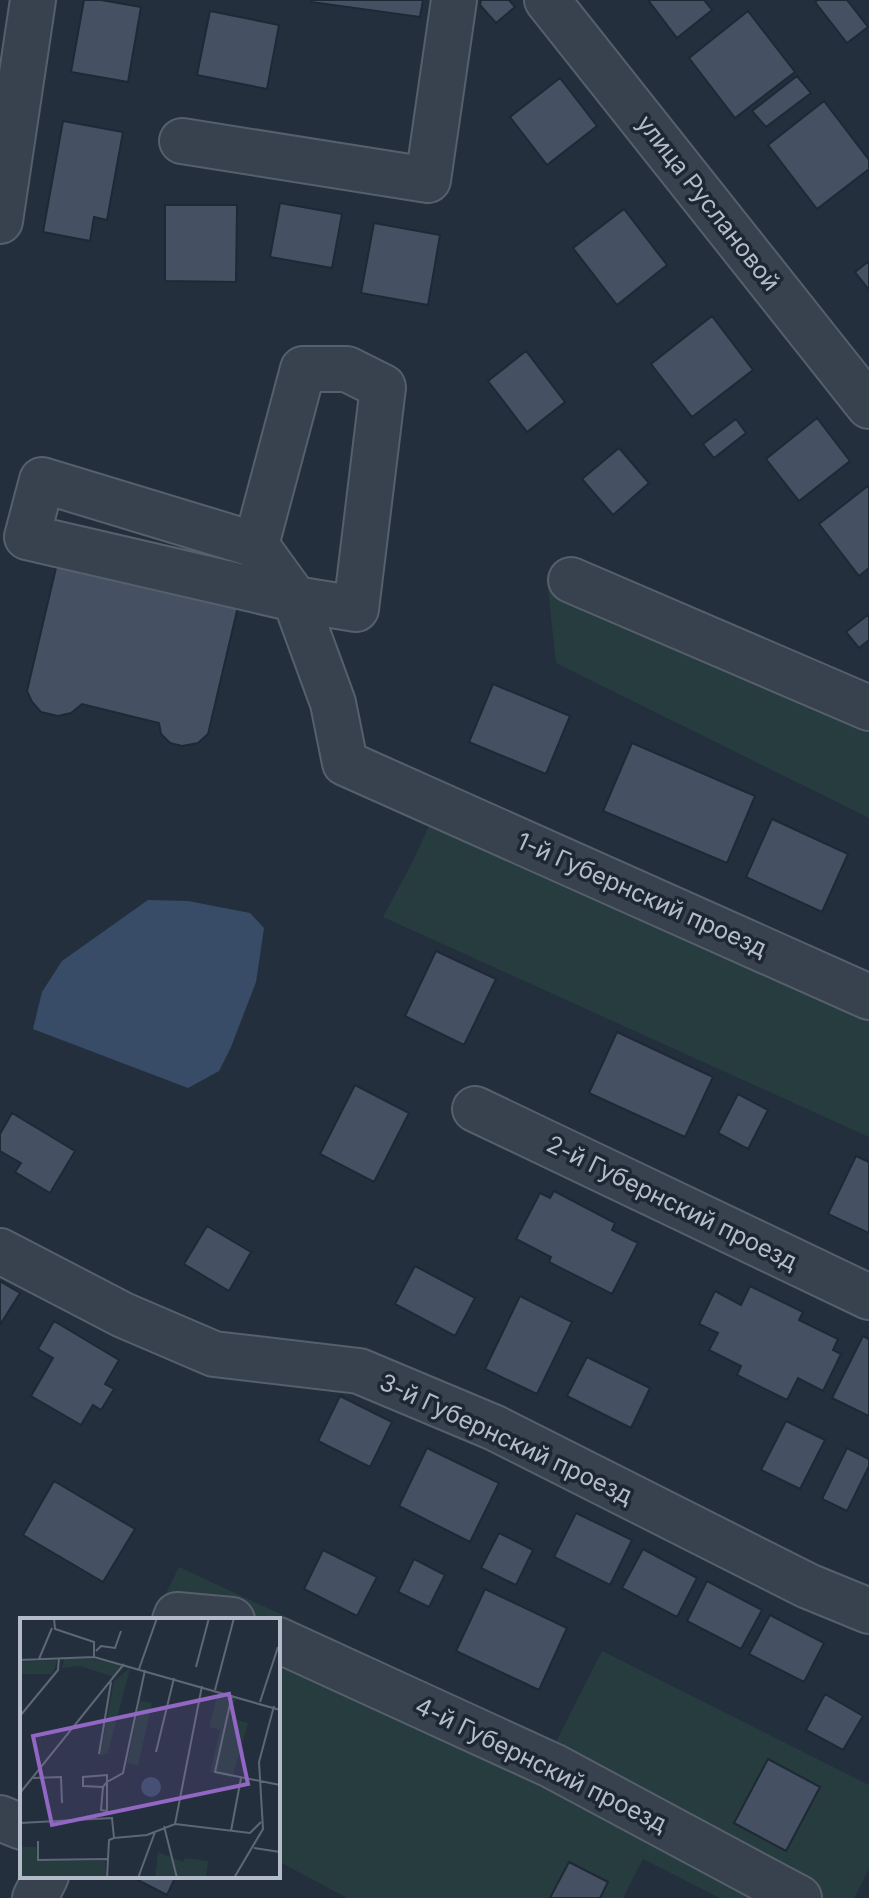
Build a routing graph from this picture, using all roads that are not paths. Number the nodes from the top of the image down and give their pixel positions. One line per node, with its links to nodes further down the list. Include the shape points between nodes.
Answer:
1 (33, 0): 5 (street)
2 (454, 0): 4 (street, via 428,180)
3 (547, 0): 6 (street, улица Руслановой)
4 (182, 141)
5 (0, 221)
6 (869, 406)
7 (256, 545): 9 (street); 9 (street, via 303,369 347,369 383,387 356,609); 9 (street, via 42,480 27,537)
8 (571, 580): 10 (street)
9 (295, 599): 11 (street, 1-й Губернский проезд, via 333,703 345,763)
10 (869, 708)
11 (869, 997)
12 (475, 1109): 14 (street, 2-й Губернский проезд)
13 (0, 1251): 15 (street, 3-й Губернский проезд, via 123,1315 214,1354 359,1371 495,1428 808,1586)
14 (869, 1297)
15 (869, 1611)
16 (280, 1641): 21 (street, 4-й Губернский проезд, via 553,1766)
17 (0, 1818): 18 (street)
18 (20, 1826)
19 (45, 1878): 20 (street)
20 (35, 1898)
21 (799, 1898)

